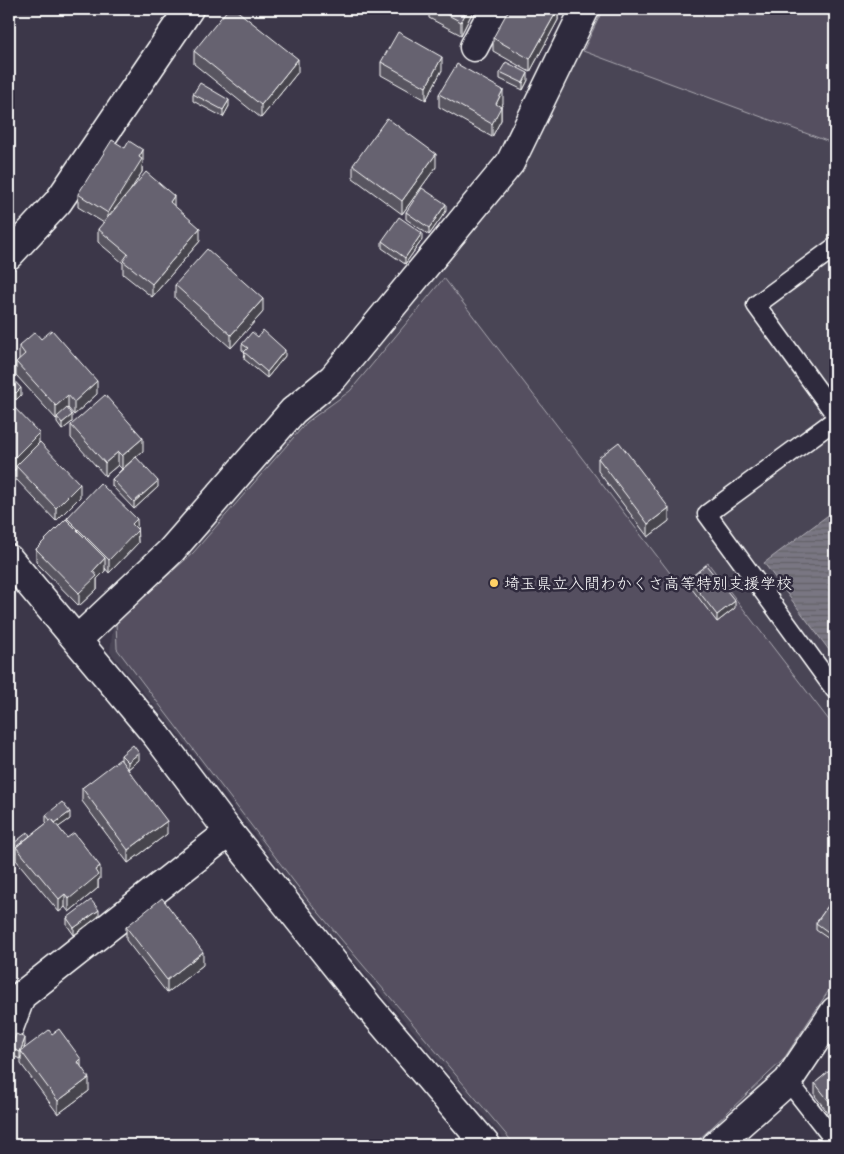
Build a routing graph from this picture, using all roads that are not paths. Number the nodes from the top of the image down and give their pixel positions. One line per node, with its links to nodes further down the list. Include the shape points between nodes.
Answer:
1 (189, 9): 6 (street, via 58,202)
2 (494, 9): 4 (street)
3 (586, 9): 10 (street, via 510,163 333,378 294,411 170,552)
4 (474, 47)
5 (835, 247): 7 (lane, via 756,306)
6 (9, 255)
7 (835, 414)
8 (835, 420): 11 (lane, via 707,514)
9 (9, 559): 10 (street)
10 (78, 639): 12 (street)
11 (835, 690)
12 (229, 832): 14 (street, via 21,996); 17 (street, via 368,1006)
13 (835, 1010): 15 (street)
14 (9, 1028)
15 (788, 1081): 16 (lane); 18 (street)
16 (835, 1140)
17 (486, 1145)
18 (716, 1145)

